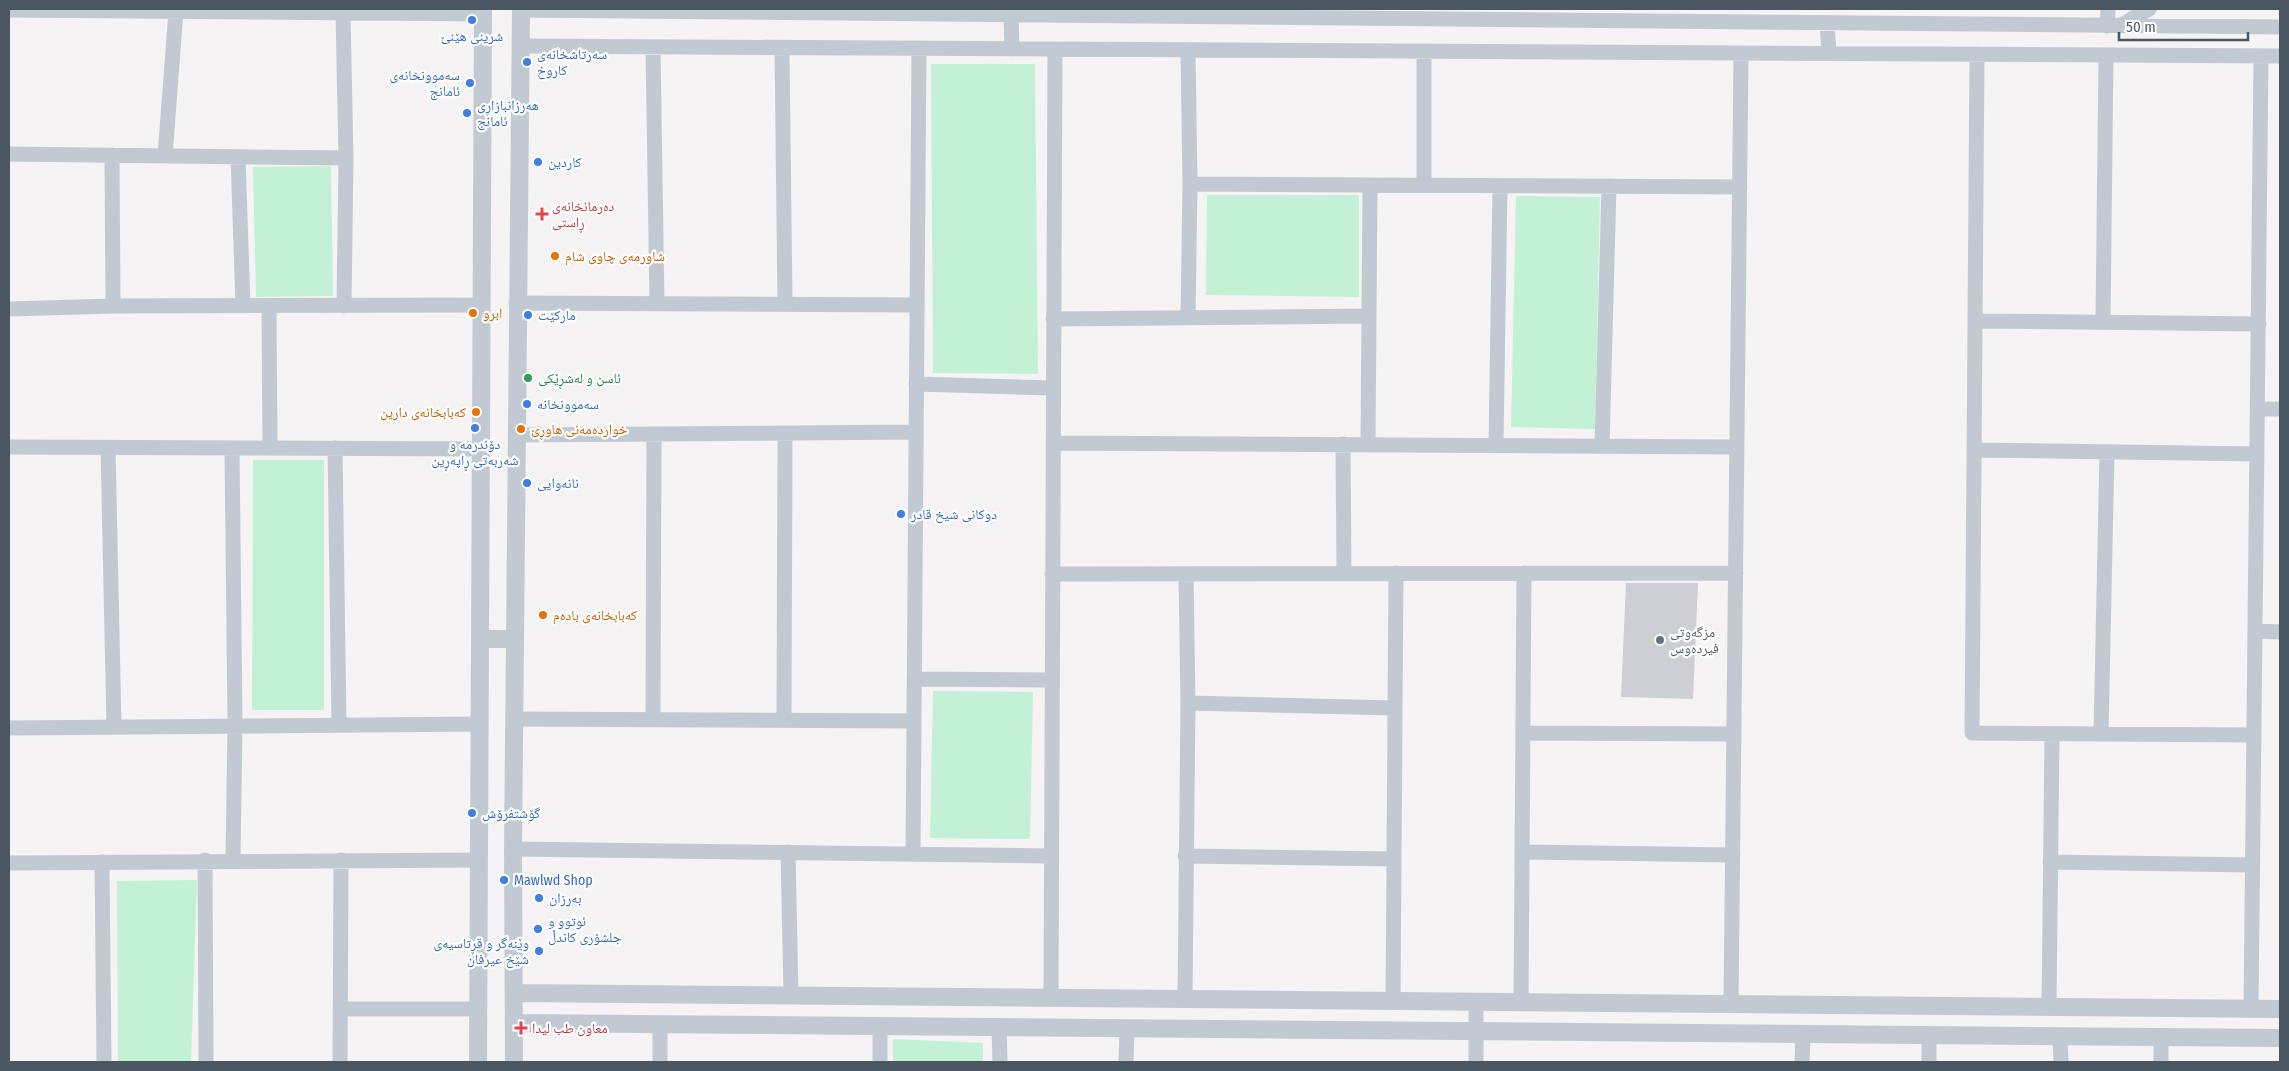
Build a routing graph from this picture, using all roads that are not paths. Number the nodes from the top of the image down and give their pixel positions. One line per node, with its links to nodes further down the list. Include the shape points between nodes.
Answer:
1 (521, 9): 11 (street); 15 (street)
2 (2108, 9): 13 (street)
3 (2149, 9): 13 (street)
4 (9, 10): 5 (street)
5 (120, 10): 8 (street)
6 (242, 11): 8 (street); 9 (street)
7 (483, 11): 9 (street); 43 (street)
8 (176, 12): 31 (street)
9 (344, 13): 33 (street)
10 (1367, 13): 11 (street); 12 (street)
11 (1011, 14): 19 (street)
12 (1827, 23): 13 (street); 24 (street)
13 (2113, 26): 14 (street)
14 (2280, 26)
15 (520, 46): 16 (street); 40 (street)
16 (653, 47): 17 (street); 41 (street)
17 (782, 48): 18 (street); 42 (street)
18 (918, 48): 19 (street); 44 (street)
19 (1012, 49): 20 (street)
20 (1054, 49): 21 (street); 52 (street)
21 (1188, 50): 22 (street); 34 (street)
22 (1424, 51): 23 (street); 36 (street)
23 (1741, 53): 24 (street); 39 (street)
24 (1829, 53): 25 (street)
25 (1977, 54): 26 (street); 53 (street)
26 (2106, 55): 27 (street); 54 (street)
27 (2261, 56): 28 (street); 55 (street)
28 (2280, 56)
29 (9, 154): 30 (street)
30 (112, 155): 31 (street); 45 (street)
31 (165, 156): 32 (street)
32 (238, 157): 33 (street); 46 (street)
33 (346, 158): 48 (street)
34 (1190, 184): 35 (street); 51 (street)
35 (1370, 185): 36 (street); 50 (street)
36 (1424, 185): 37 (street)
37 (1500, 186): 38 (street); 67 (street)
38 (1609, 186): 39 (street); 68 (street)
39 (1740, 187): 70 (street)
40 (516, 303): 41 (street); 63 (street)
41 (657, 304): 42 (street)
42 (785, 304): 44 (street)
43 (482, 305): 48 (street); 75 (street)
44 (917, 305): 56 (street)
45 (113, 306): 46 (street); 49 (street)
46 (243, 306): 47 (street)
47 (269, 306): 48 (street); 73 (street)
48 (344, 306)
49 (9, 309)
50 (1370, 316): 51 (street); 66 (street)
51 (1188, 318): 52 (street)
52 (1053, 319): 57 (street)
53 (1975, 321): 54 (street); 76 (street)
54 (2103, 322): 55 (street)
55 (2258, 324): 58 (street)
56 (916, 384): 57 (street); 60 (street)
57 (1053, 388): 64 (street)
58 (2258, 408): 59 (street); 78 (street)
59 (2280, 409)
60 (916, 432): 61 (street); 89 (street)
61 (785, 433): 62 (street); 95 (street)
62 (654, 434): 63 (street); 94 (street)
63 (516, 435): 88 (street)
64 (1053, 443): 65 (street); 81 (street)
65 (1343, 444): 66 (street); 83 (street)
66 (1368, 445): 67 (street)
67 (1496, 446): 68 (street)
68 (1602, 446): 70 (street)
69 (9, 447): 71 (street)
70 (1736, 447): 80 (street)
71 (108, 448): 72 (street); 100 (street)
72 (232, 448): 73 (street); 97 (street)
73 (270, 448): 74 (street)
74 (335, 448): 75 (street); 98 (street)
75 (481, 449): 87 (street)
76 (1976, 450): 77 (street); 104 (street, via 1972,733)
77 (2107, 452): 78 (street); 105 (street)
78 (2257, 454): 85 (street)
79 (1524, 573): 80 (street); 84 (street); 102 (street)
80 (1736, 573): 103 (street)
81 (1052, 574): 82 (street); 90 (street)
82 (1186, 574): 83 (street); 91 (street)
83 (1344, 574): 84 (street)
84 (1396, 574): 92 (street)
85 (2255, 631): 86 (street); 106 (street)
86 (2280, 632)
87 (480, 639): 88 (street); 99 (street)
88 (515, 639): 93 (street)
89 (914, 679): 90 (street); 96 (street)
90 (1052, 680): 112 (street)
91 (1188, 703): 92 (street); 113 (street)
92 (1395, 708): 114 (street)
93 (514, 719): 94 (street); 107 (street)
94 (654, 719): 95 (street)
95 (784, 720): 96 (street)
96 (914, 721): 110 (street)
97 (235, 724): 98 (street); 100 (street); 116 (street)
98 (339, 724): 99 (street)
99 (480, 724): 118 (street)
100 (114, 726): 101 (street)
101 (9, 728)
102 (1523, 733): 103 (street); 109 (street)
103 (1734, 734): 111 (street)
104 (2052, 734): 105 (street); 120 (street)
105 (2102, 734): 106 (street)
106 (2254, 735): 122 (street)
107 (513, 849): 108 (street); 123 (street)
108 (788, 852): 110 (street); 124 (street)
109 (1522, 852): 111 (street); 129 (street)
110 (913, 854): 112 (street)
111 (1733, 855): 130 (street)
112 (1051, 856): 125 (street)
113 (1185, 856): 114 (street); 126 (street)
114 (1394, 859): 127 (street)
115 (206, 860): 116 (street); 119 (street); 148 (street)
116 (233, 860): 117 (street)
117 (341, 860): 118 (street); 132 (street)
118 (479, 860): 133 (street)
119 (102, 862): 121 (street); 147 (street)
120 (2050, 862): 122 (street); 131 (street)
121 (9, 863)
122 (2252, 864): 134 (street)
123 (515, 993): 124 (street); 136 (street)
124 (790, 996): 125 (street)
125 (1051, 998): 126 (street)
126 (1184, 1000): 127 (street)
127 (1393, 1002): 128 (street)
128 (1476, 1002): 129 (street); 141 (street)
129 (1521, 1003): 130 (street)
130 (1731, 1005): 131 (street)
131 (2049, 1008): 134 (street)
132 (340, 1009): 133 (street); 149 (street)
133 (478, 1009): 150 (street)
134 (2251, 1010): 135 (street)
135 (2280, 1010)
136 (514, 1023): 137 (street); 151 (street)
137 (660, 1024): 138 (street); 152 (street)
138 (880, 1026): 139 (street); 153 (street)
139 (999, 1027): 140 (street); 154 (street)
140 (1127, 1028): 141 (street); 155 (street)
141 (1476, 1031): 142 (street); 156 (street)
142 (1803, 1034): 143 (street); 157 (street)
143 (1929, 1035): 144 (street); 158 (street)
144 (2060, 1036): 145 (street); 159 (street)
145 (2161, 1037): 146 (street); 160 (street)
146 (2280, 1038)
147 (104, 1062)
148 (206, 1062)
149 (340, 1062)
150 (478, 1062)
151 (514, 1062)
152 (660, 1062)
153 (880, 1062)
154 (1000, 1062)
155 (1126, 1062)
156 (1476, 1062)
157 (1802, 1062)
158 (1929, 1062)
159 (2060, 1062)
160 (2161, 1062)

